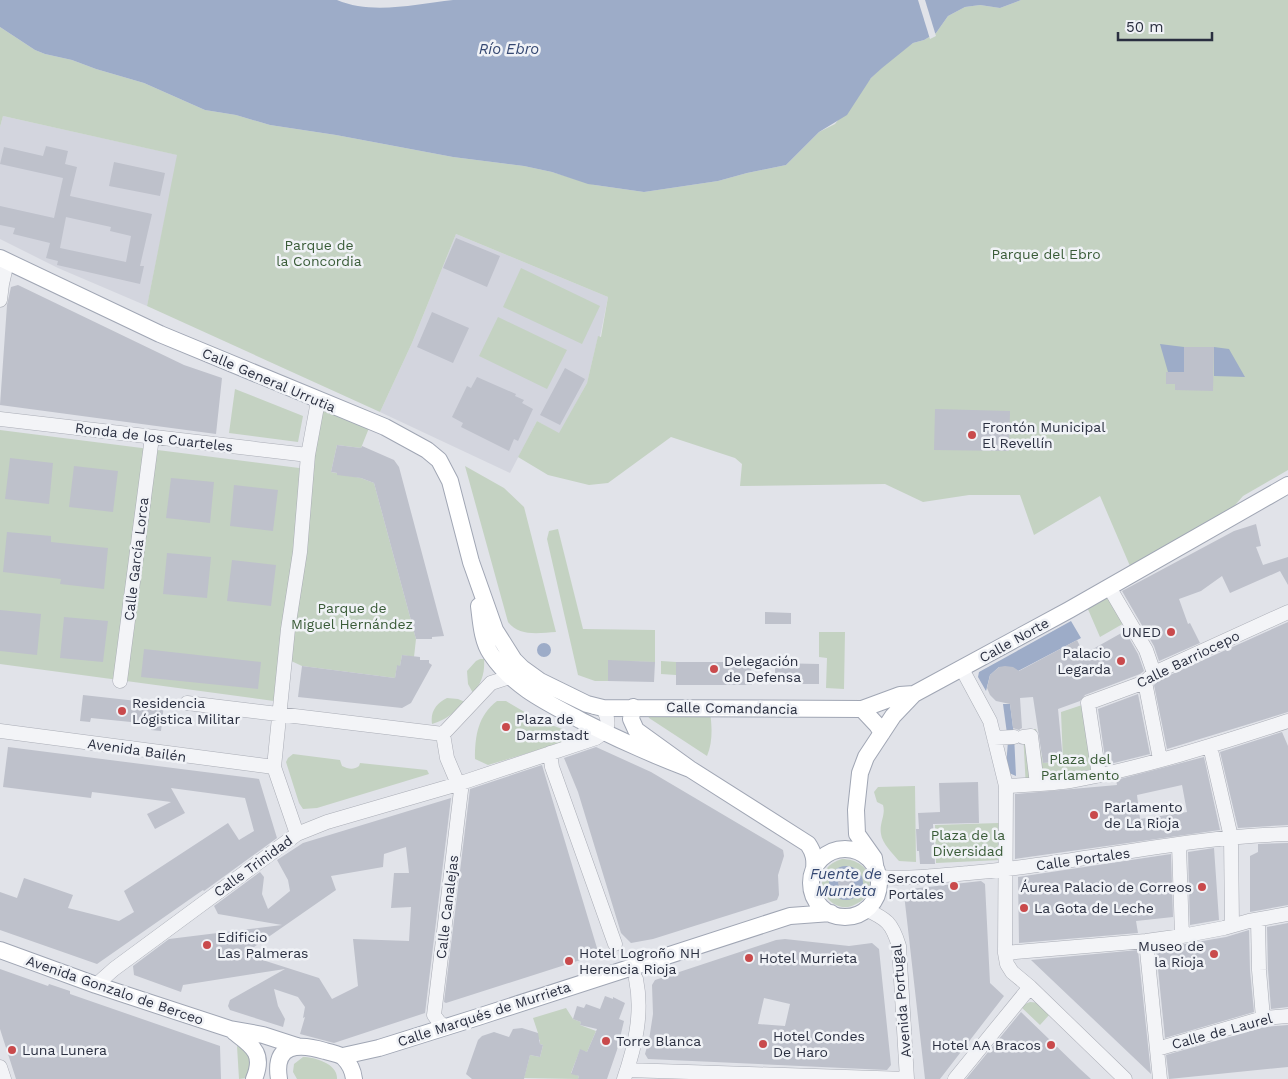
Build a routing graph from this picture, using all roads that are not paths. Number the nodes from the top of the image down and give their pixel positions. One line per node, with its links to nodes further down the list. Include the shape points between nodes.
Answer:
1 (4, 260): 2 (street); 3 (main road, Calle General Urrutia, via 160,334)
2 (0, 300)
3 (318, 400): 6 (street); 8 (main road, Calle General Urrutia, via 384,428 439,460 450,481)
4 (0, 419): 5 (street, Ronda de los Cuarteles)
5 (152, 438): 6 (street, Ronda de los Cuarteles); 15 (street, Calle García Lorca)
6 (308, 455): 22 (street)
7 (1288, 486): 9 (main road, Calle Norte)
8 (471, 562): 11 (main road, Calle General Urrutia); 20 (main road, Calle General Urrutia, via 495,630 514,660 540,681 586,704)
9 (1109, 588): 12 (main road, Calle Norte); 14 (street, via 1146,650)
10 (1288, 612): 14 (street, Calle Barriocepo)
11 (490, 653): 13 (main road, Calle General Urrutia); 16 (street)
12 (962, 669): 17 (main road, Calle Norte); 28 (street, via 990,721)
13 (510, 676): 16 (street); 20 (street, via 530,682 572,705); 25 (main road, via 523,688)
14 (1150, 678): 31 (street); 34 (street, Calle Barriocepo, via 1088,704)
15 (120, 680)
16 (491, 683): 27 (street)
17 (914, 694): 21 (main road, Calle Comandancia, via 900,695); 26 (main road, Calle Norte)
18 (187, 703): 22 (street)
19 (633, 707): 20 (main road, Calle Comandancia); 21 (main road, Calle Comandancia); 33 (main road, via 631,719 636,730)
20 (603, 708): 25 (street, via 608,724)
21 (862, 709): 26 (main road)
22 (280, 714): 27 (street); 32 (street)
23 (1288, 721): 29 (street)
24 (0, 731): 32 (street, Avenida Bailén)
25 (604, 732): 30 (street, Calle Trinidad, via 578,745); 33 (main road)
26 (882, 733): 43 (main road, Calle Norte, via 860,773 856,810 857,834 874,858)
27 (443, 734): 35 (street, via 447,758)
28 (994, 738): 36 (street, via 1031,736); 37 (street)
29 (1210, 746): 31 (street); 40 (street)
30 (550, 753): 35 (street, Calle Trinidad); 53 (street, via 552,767)
31 (1160, 759): 34 (street)
32 (274, 767): 38 (street)
33 (690, 769): 44 (main road, via 808,844 815,860)
34 (1099, 775): 36 (street)
35 (460, 783): 38 (street, Calle Trinidad); 61 (street, Calle Canalejas, via 434,1015)
36 (1037, 784): 37 (street)
37 (1006, 786): 42 (street)
38 (297, 834): 57 (street, Calle Trinidad)
39 (1288, 834): 40 (street, Calle Portales)
40 (1231, 837): 41 (street, Calle Portales); 50 (street)
41 (1179, 845): 42 (street, Calle Portales); 51 (street)
42 (1006, 870): 43 (street, Calle Portales, via 901,878); 55 (street)
43 (877, 874): 44 (main road, via 865,856 847,849 830,852 818,863); 45 (main road, via 876,895)
44 (812, 875): 46 (main road, via 813,893 824,909); 48 (main road, via 799,906)
45 (866, 909): 46 (main road, via 852,915); 73 (street, Avenida Portugal, via 885,918 894,929 899,946)
46 (831, 913): 48 (main road, Calle Marqués de Murrieta)
47 (1288, 914): 49 (street)
48 (790, 916): 61 (main road, Calle Marqués de Murrieta)
49 (1258, 920): 50 (street); 60 (street)
50 (1232, 926): 51 (street)
51 (1182, 936): 52 (street)
52 (1146, 941): 55 (street); 65 (street)
53 (615, 944)
54 (0, 950): 57 (main road, Avenida Gonzalo de Berceo)
55 (1005, 953): 58 (street, via 1012,972)
56 (636, 979): 69 (street, via 637,1034)
57 (96, 985): 62 (main road, Avenida Gonzalo de Berceo)
58 (1030, 987): 74 (street); 75 (street)
59 (1288, 1016): 60 (street, Calle de Laurel)
60 (1263, 1018): 65 (street, Calle de Laurel)
61 (445, 1027): 64 (main road, Calle Marqués de Murrieta)
62 (230, 1029): 63 (main road, Avenida Gonzalo de Berceo); 68 (main road, Avenida Gonzalo de Berceo, via 270,1051); 72 (main road, Avenida Gonzalo de Berceo, via 254,1047 259,1062)
63 (297, 1046): 66 (main road, Avenida Gonzalo de Berceo); 68 (main road, via 285,1052)
64 (379, 1048): 66 (main road, Calle Marqués de Murrieta); 70 (main road, Calle Marqués de Murrieta)
65 (1157, 1049): 76 (street)
66 (343, 1056): 70 (main road)
67 (0, 1067): 71 (street)
68 (276, 1072)
69 (625, 1074): 73 (street)
70 (354, 1077)
71 (4, 1079)
72 (254, 1079)
73 (907, 1079)
74 (955, 1079)
75 (1125, 1079)
76 (1160, 1079)

